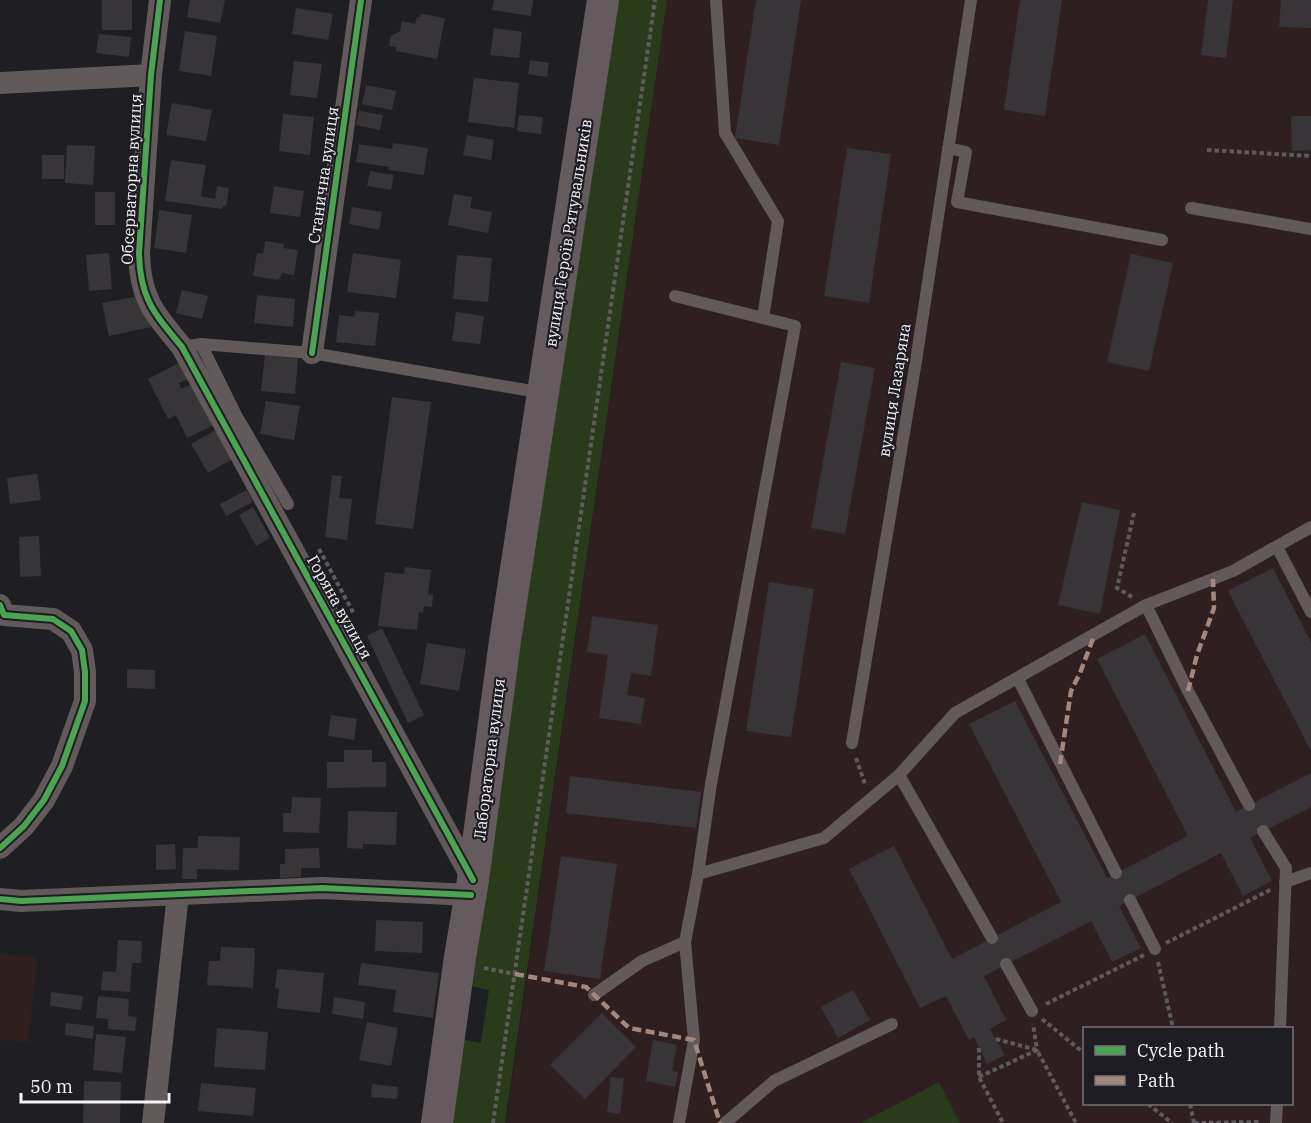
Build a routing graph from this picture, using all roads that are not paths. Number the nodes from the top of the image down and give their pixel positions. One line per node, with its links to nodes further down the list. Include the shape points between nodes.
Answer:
1 (160, 0): 6 (street, Обсерваторна вулиця)
2 (361, 0): 15 (street, Станична вулиця)
3 (603, 0): 16 (main road, вулиця Героїв Рятувальників)
4 (716, 0): 13 (lane, via 725,133 778,221)
5 (971, 0): 8 (lane, вулиця Лазаряна)
6 (151, 75): 7 (street); 14 (street, Обсерваторна вулиця, via 140,275 145,297 157,317)
7 (0, 83)
8 (948, 148): 11 (lane, via 966,152 957,202); 25 (lane, вулиця Лазаряна)
9 (1191, 208): 10 (lane)
10 (1311, 228)
11 (1162, 240)
12 (675, 296): 13 (lane)
13 (763, 318): 32 (lane, via 795,326)
14 (192, 346): 15 (lane); 18 (lane); 34 (street, Горяна вулиця)
15 (312, 353): 16 (lane)
16 (544, 393): 17 (main road, вулиця Героїв Рятувальників)
17 (533, 467): 34 (main road, Лабораторна вулиця)
18 (288, 504)
19 (1311, 527): 20 (lane)
20 (1278, 547): 21 (lane, via 1233,571); 23 (lane)
21 (1146, 605): 24 (lane); 27 (lane)
22 (1, 612): 29 (street, via 53,620 71,631 82,650 85,701 62,766 44,800)
23 (1311, 612)
24 (1018, 679): 26 (lane, via 955,713); 30 (lane)
25 (852, 742)
26 (899, 775): 32 (lane, via 824,838); 38 (lane)
27 (1249, 805)
28 (1263, 831): 33 (lane, via 1286,868)
29 (0, 849)
30 (1116, 873)
31 (1311, 873): 33 (lane)
32 (698, 874): 39 (lane)
33 (1285, 882): 45 (lane)
34 (472, 888): 35 (street, via 322,888); 48 (main road, Лабораторна вулиця)
35 (178, 894): 36 (street); 47 (street)
36 (0, 900)
37 (1130, 900): 40 (lane)
38 (992, 938)
39 (685, 942): 42 (lane, via 642,961); 49 (lane, via 694,1040)
40 (1155, 949)
41 (1006, 964): 43 (lane)
42 (594, 995)
43 (1032, 1011)
44 (892, 1024): 50 (lane, via 774,1082)
45 (1280, 1027)
46 (1277, 1105): 51 (lane)
47 (153, 1123)
48 (437, 1123)
49 (679, 1123)
50 (725, 1123)
51 (1276, 1123)

